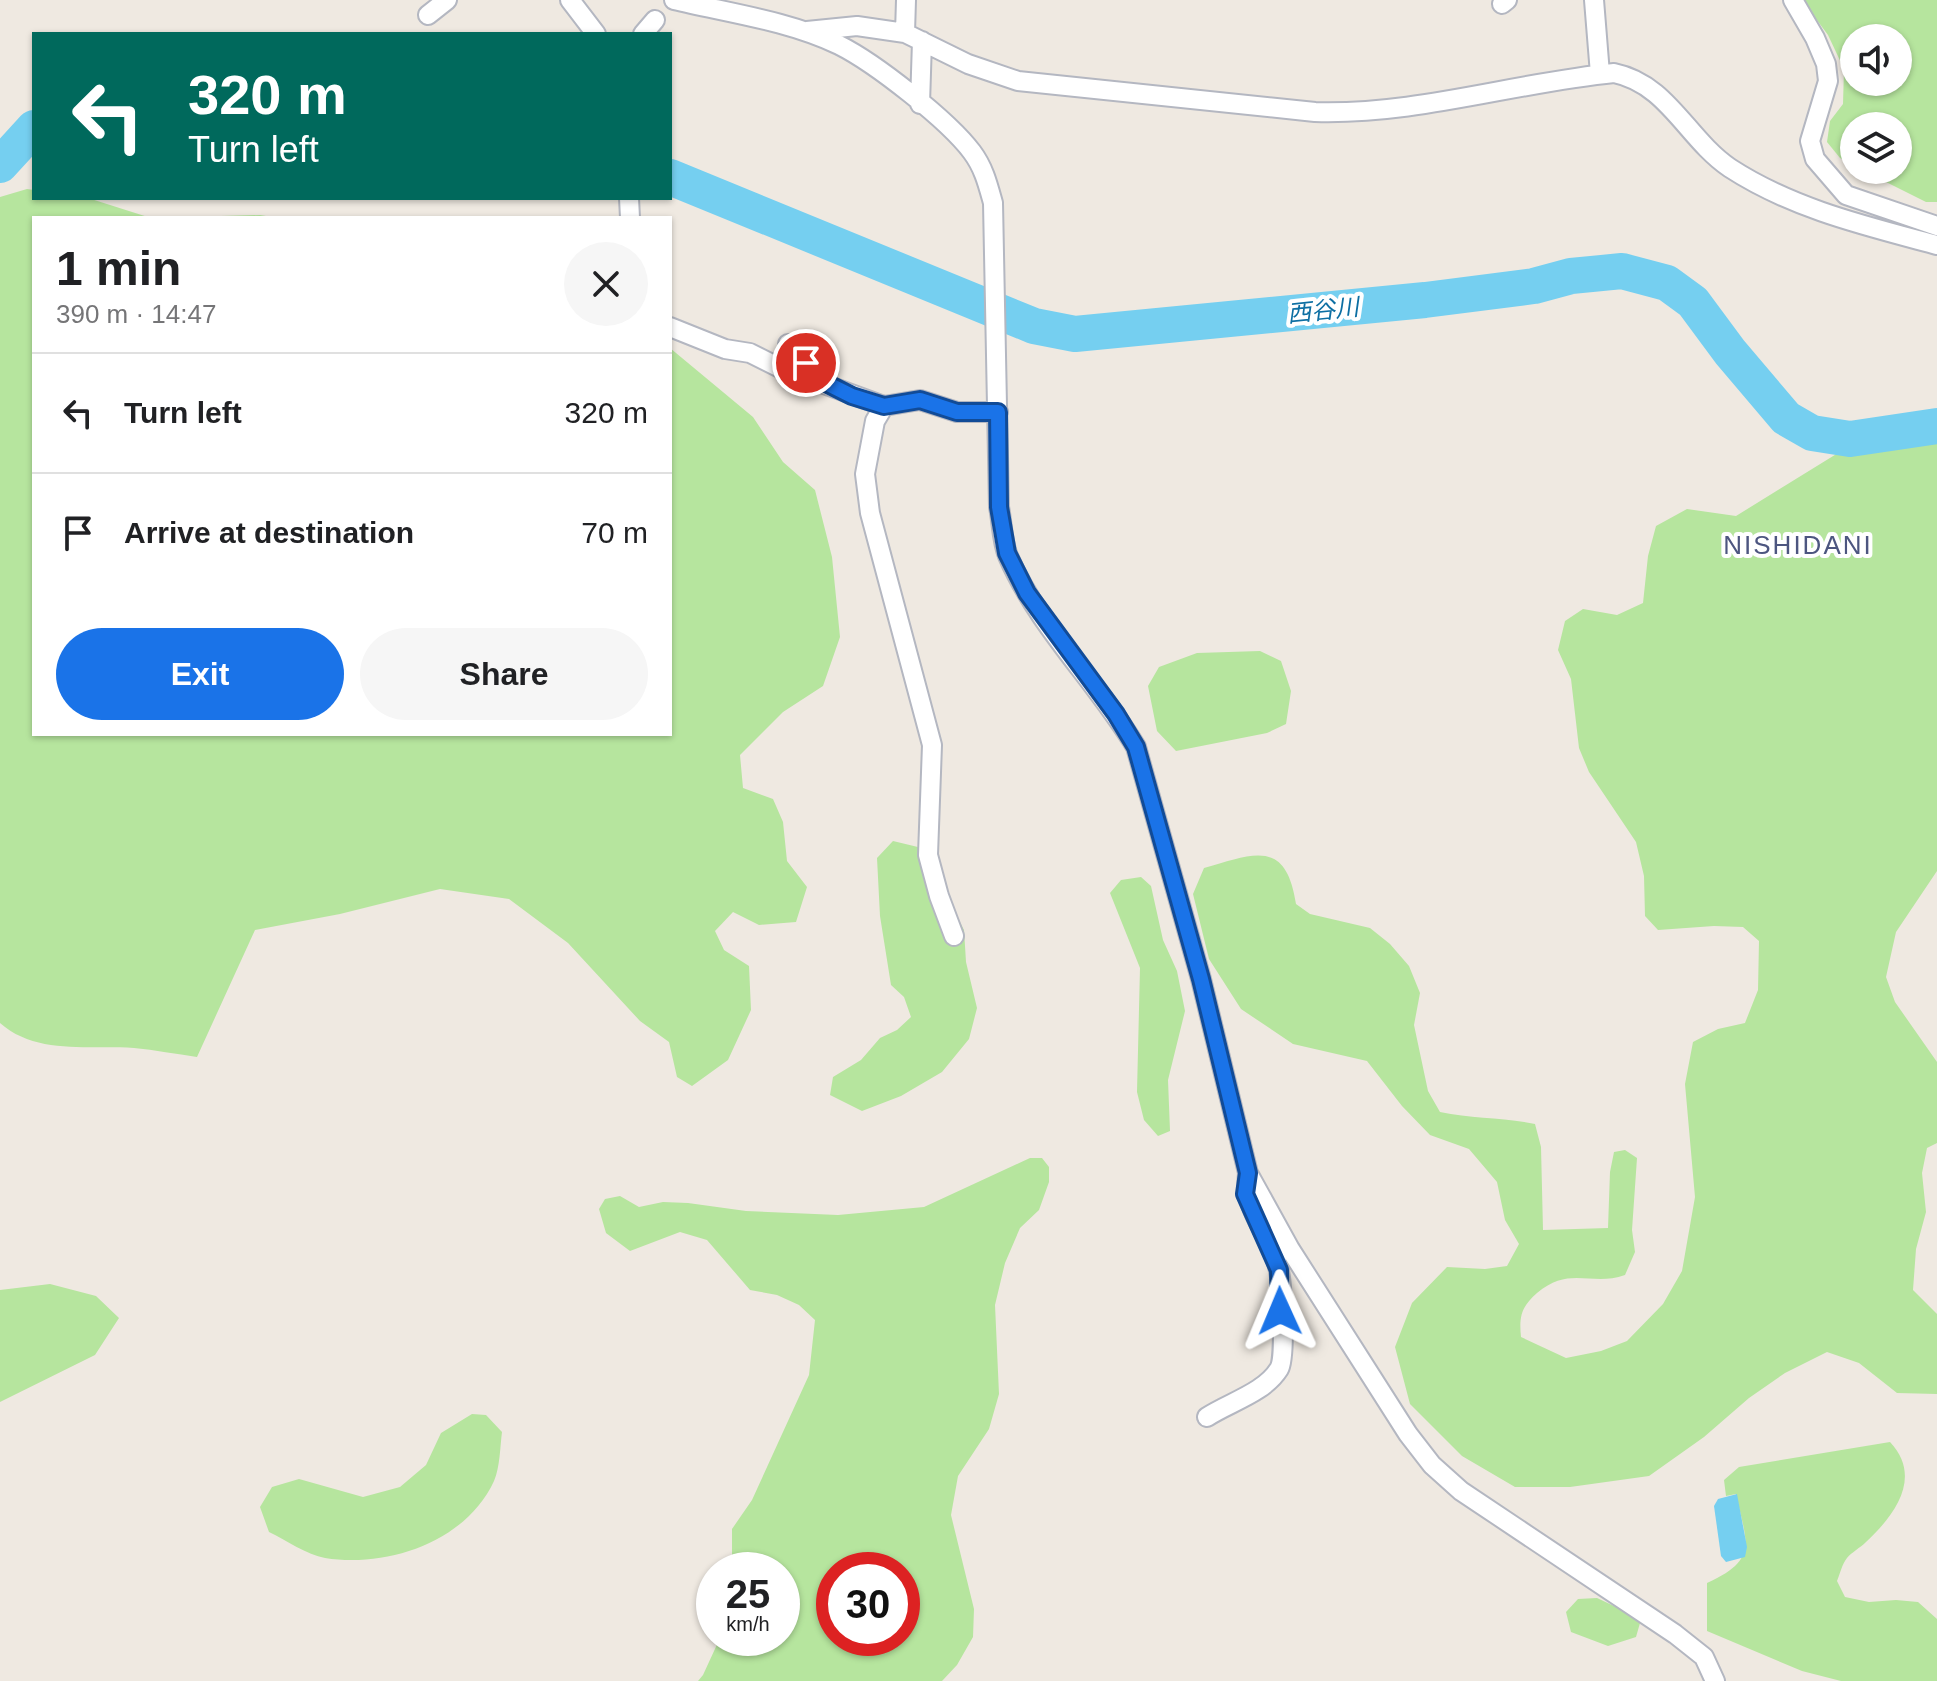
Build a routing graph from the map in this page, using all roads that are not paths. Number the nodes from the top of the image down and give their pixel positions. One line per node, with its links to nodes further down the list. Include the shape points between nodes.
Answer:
1 (447, 0): 7 (street)
2 (570, 0): 8 (street)
3 (674, 0): 9 (street)
4 (906, 0): 10 (street)
5 (1594, 0): 11 (street)
6 (1793, 0): 13 (street, via 1826,64 1828,81 1810,141 1815,159 1846,195)
7 (428, 15)
8 (594, 32)
9 (805, 32): 10 (street, via 857,26); 12 (street, via 841,46)
10 (913, 37): 11 (street, via 1018,81 1315,112 1406,109); 12 (street)
11 (1600, 74): 14 (street, via 1633,77 1655,90 1708,152 1755,182 1867,229)
12 (920, 104): 19 (street, via 972,152 986,175 993,203)
13 (1937, 226)
14 (1937, 245)
15 (672, 328): 17 (street)
16 (788, 344): 17 (street)
17 (824, 382): 18 (street)
18 (884, 406): 19 (street, via 920,400 957,412); 20 (street, via 875,421 867,461 870,513 932,745 928,855)
19 (998, 412): 21 (street, via 999,507 1007,553 1027,593 1136,747)
20 (954, 936)
21 (1248, 1173): 22 (street, via 1245,1194 1279,1270 1285,1354 1263,1385); 23 (street, via 1290,1249 1432,1465 1461,1491 1675,1634 1704,1657)
22 (1207, 1417)
23 (1715, 1681)

